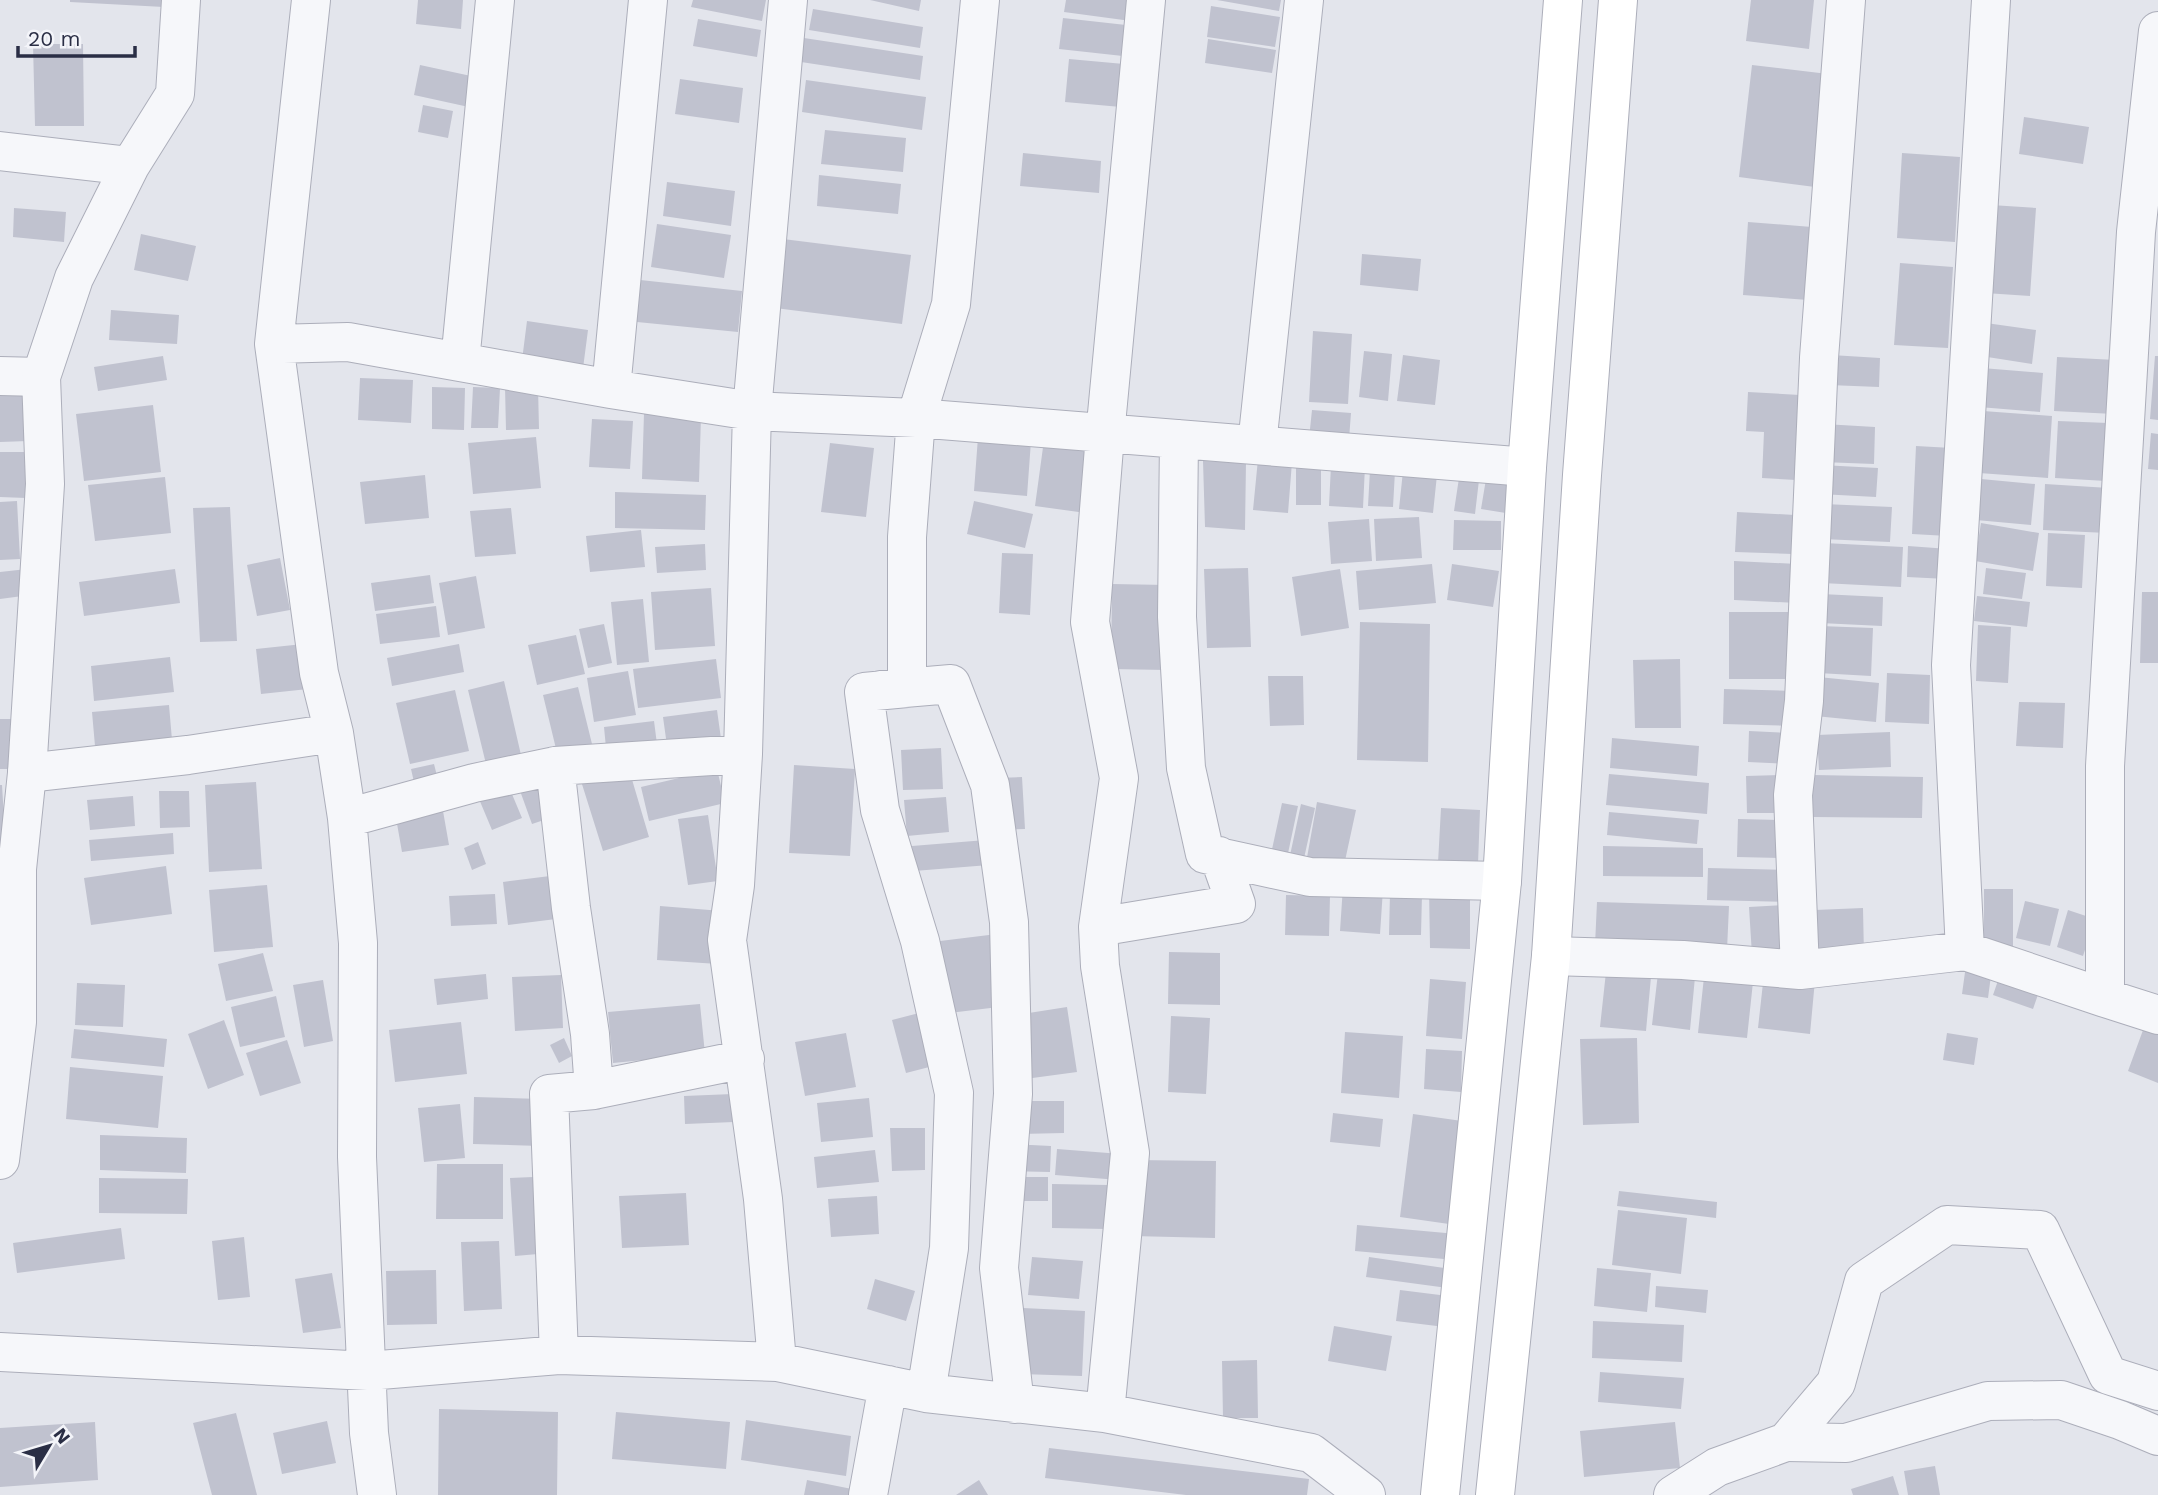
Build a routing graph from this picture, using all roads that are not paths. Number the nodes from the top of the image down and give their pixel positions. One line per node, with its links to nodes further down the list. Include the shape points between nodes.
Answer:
1 (181, 0): 15 (street, via 174,94)
2 (311, 0): 16 (street)
3 (495, 0): 17 (street)
4 (648, 0): 20 (street)
5 (788, 0): 21 (street)
6 (980, 0): 22 (street, via 951,304)
7 (1146, 0): 23 (street)
8 (1304, 0): 25 (street)
9 (1563, 0): 26 (main road)
10 (1618, 0): 38 (main road)
11 (1846, 0): 39 (street, via 1818,358 1804,701 1793,795)
12 (1992, 0): 37 (street, via 1951,665)
13 (2158, 30): 40 (street, via 2135,243 2105,766)
14 (0, 151): 15 (street)
15 (130, 166): 19 (street, via 74,278)
16 (274, 344): 17 (street, via 348,342); 28 (street, via 318,673)
17 (460, 362): 20 (street)
18 (0, 376): 19 (street)
19 (41, 377): 31 (street, via 45,484)
20 (611, 389): 21 (street)
21 (752, 411): 22 (street); 29 (street)
22 (916, 418): 23 (street); 27 (street, via 907,537)
23 (1105, 435): 24 (street); 36 (street, via 1090,622 1119,778)
24 (1179, 439): 25 (street); 33 (street, via 1177,617 1186,768 1205,854)
25 (1256, 445): 26 (street)
26 (1527, 467): 35 (main road)
27 (907, 688): 51 (street, via 864,692 880,810 920,941 954,1093 949,1248); 52 (street, via 951,684 992,798 1009,922 1013,1094 999,1268)
28 (334, 733): 31 (street); 32 (street)
29 (743, 754): 30 (street); 42 (street, via 727,940)
30 (555, 766): 32 (street); 43 (street)
31 (27, 773): 34 (street)
32 (347, 818): 48 (street, via 358,943 357,1157)
33 (1219, 856): 35 (street, via 1310,877); 36 (street, via 1236,904)
34 (8, 869): 44 (street, via 17,1022)
35 (1502, 881): 59 (main road)
36 (1098, 927): 53 (street, via 1130,1153)
37 (1965, 951): 39 (street); 40 (street)
38 (1551, 956): 39 (street); 60 (main road)
39 (1800, 970)
40 (2105, 998): 41 (street)
41 (2158, 1015)
42 (745, 1059): 43 (street); 47 (street, via 764,1199)
43 (594, 1090): 46 (street, via 549,1094)
44 (0, 1160)
45 (0, 1352): 48 (street)
46 (559, 1355): 47 (street); 48 (street)
47 (777, 1362): 49 (street)
48 (368, 1371): 56 (street)
49 (888, 1385): 51 (street); 57 (street)
50 (2158, 1391): 55 (street, via 2108,1375 2040,1230 1947,1225 1864,1281 1836,1383)
51 (926, 1393): 52 (street)
52 (1015, 1404): 53 (street)
53 (1105, 1413): 58 (street, via 1311,1452)
54 (2158, 1436): 55 (street, via 2061,1400 1987,1401 1846,1443)
55 (1786, 1442): 61 (street, via 1717,1467)
56 (377, 1495)
57 (868, 1495)
58 (1366, 1495)
59 (1440, 1495)
60 (1495, 1495)
61 (1673, 1495)

